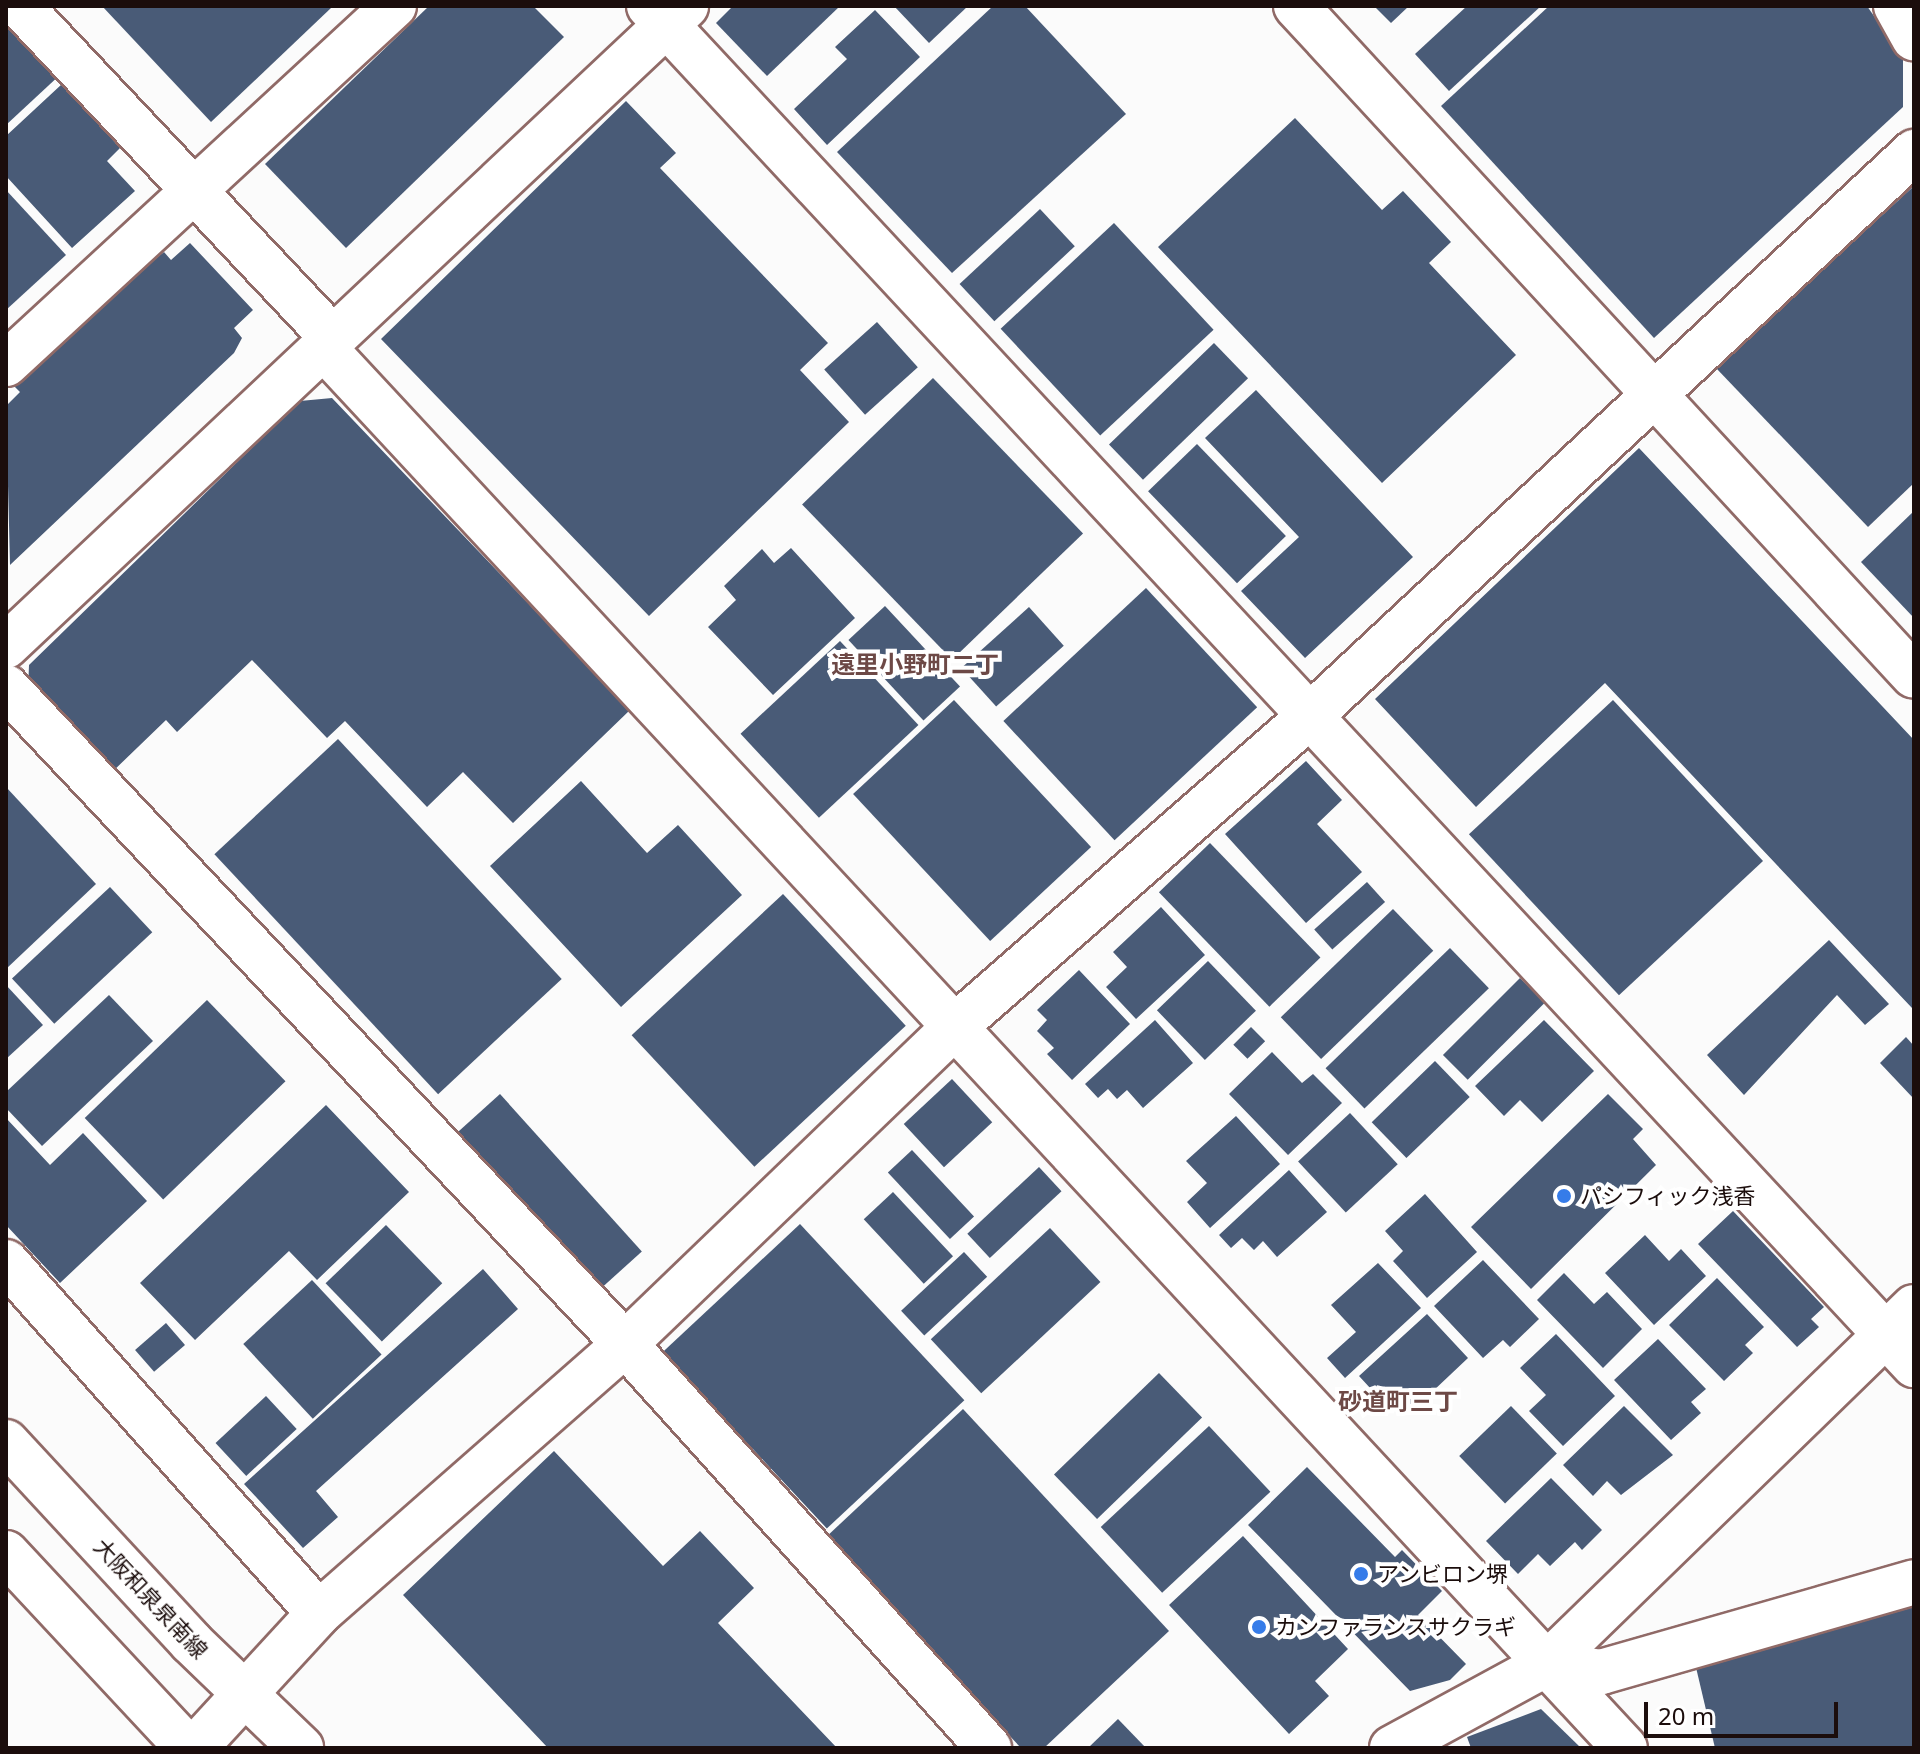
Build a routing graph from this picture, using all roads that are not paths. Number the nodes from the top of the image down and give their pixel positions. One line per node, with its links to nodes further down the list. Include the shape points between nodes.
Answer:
1 (20, 6): 8 (street)
2 (394, 6): 8 (street)
3 (1296, 6): 11 (street)
4 (1896, 6): 6 (street)
5 (667, 12): 9 (street); 15 (street)
6 (1914, 38)
7 (1914, 152): 11 (street)
8 (195, 190): 9 (street); 10 (street)
9 (328, 343): 12 (street); 16 (street)
10 (6, 364)
11 (1648, 395): 13 (street); 15 (street)
12 (6, 646)
13 (1914, 676)
14 (6, 687): 19 (street)
15 (1312, 714): 16 (street); 18 (street)
16 (951, 1030): 19 (street); 25 (street)
17 (6, 1262): 24 (street)
18 (1899, 1320): 20 (street); 25 (street)
19 (625, 1344): 24 (street); 30 (street)
20 (1914, 1365)
21 (6, 1442): 26 (street, 大阪和泉泉南線)
22 (6, 1553): 27 (street)
23 (1914, 1582): 25 (street, via 1601,1672)
24 (319, 1613): 26 (street)
25 (1547, 1664): 31 (street); 32 (street)
26 (243, 1693): 28 (street); 29 (street, 大阪和泉泉南線)
27 (188, 1748)
28 (195, 1748)
29 (301, 1748)
30 (989, 1748)
31 (1392, 1748)
32 (1625, 1748)

